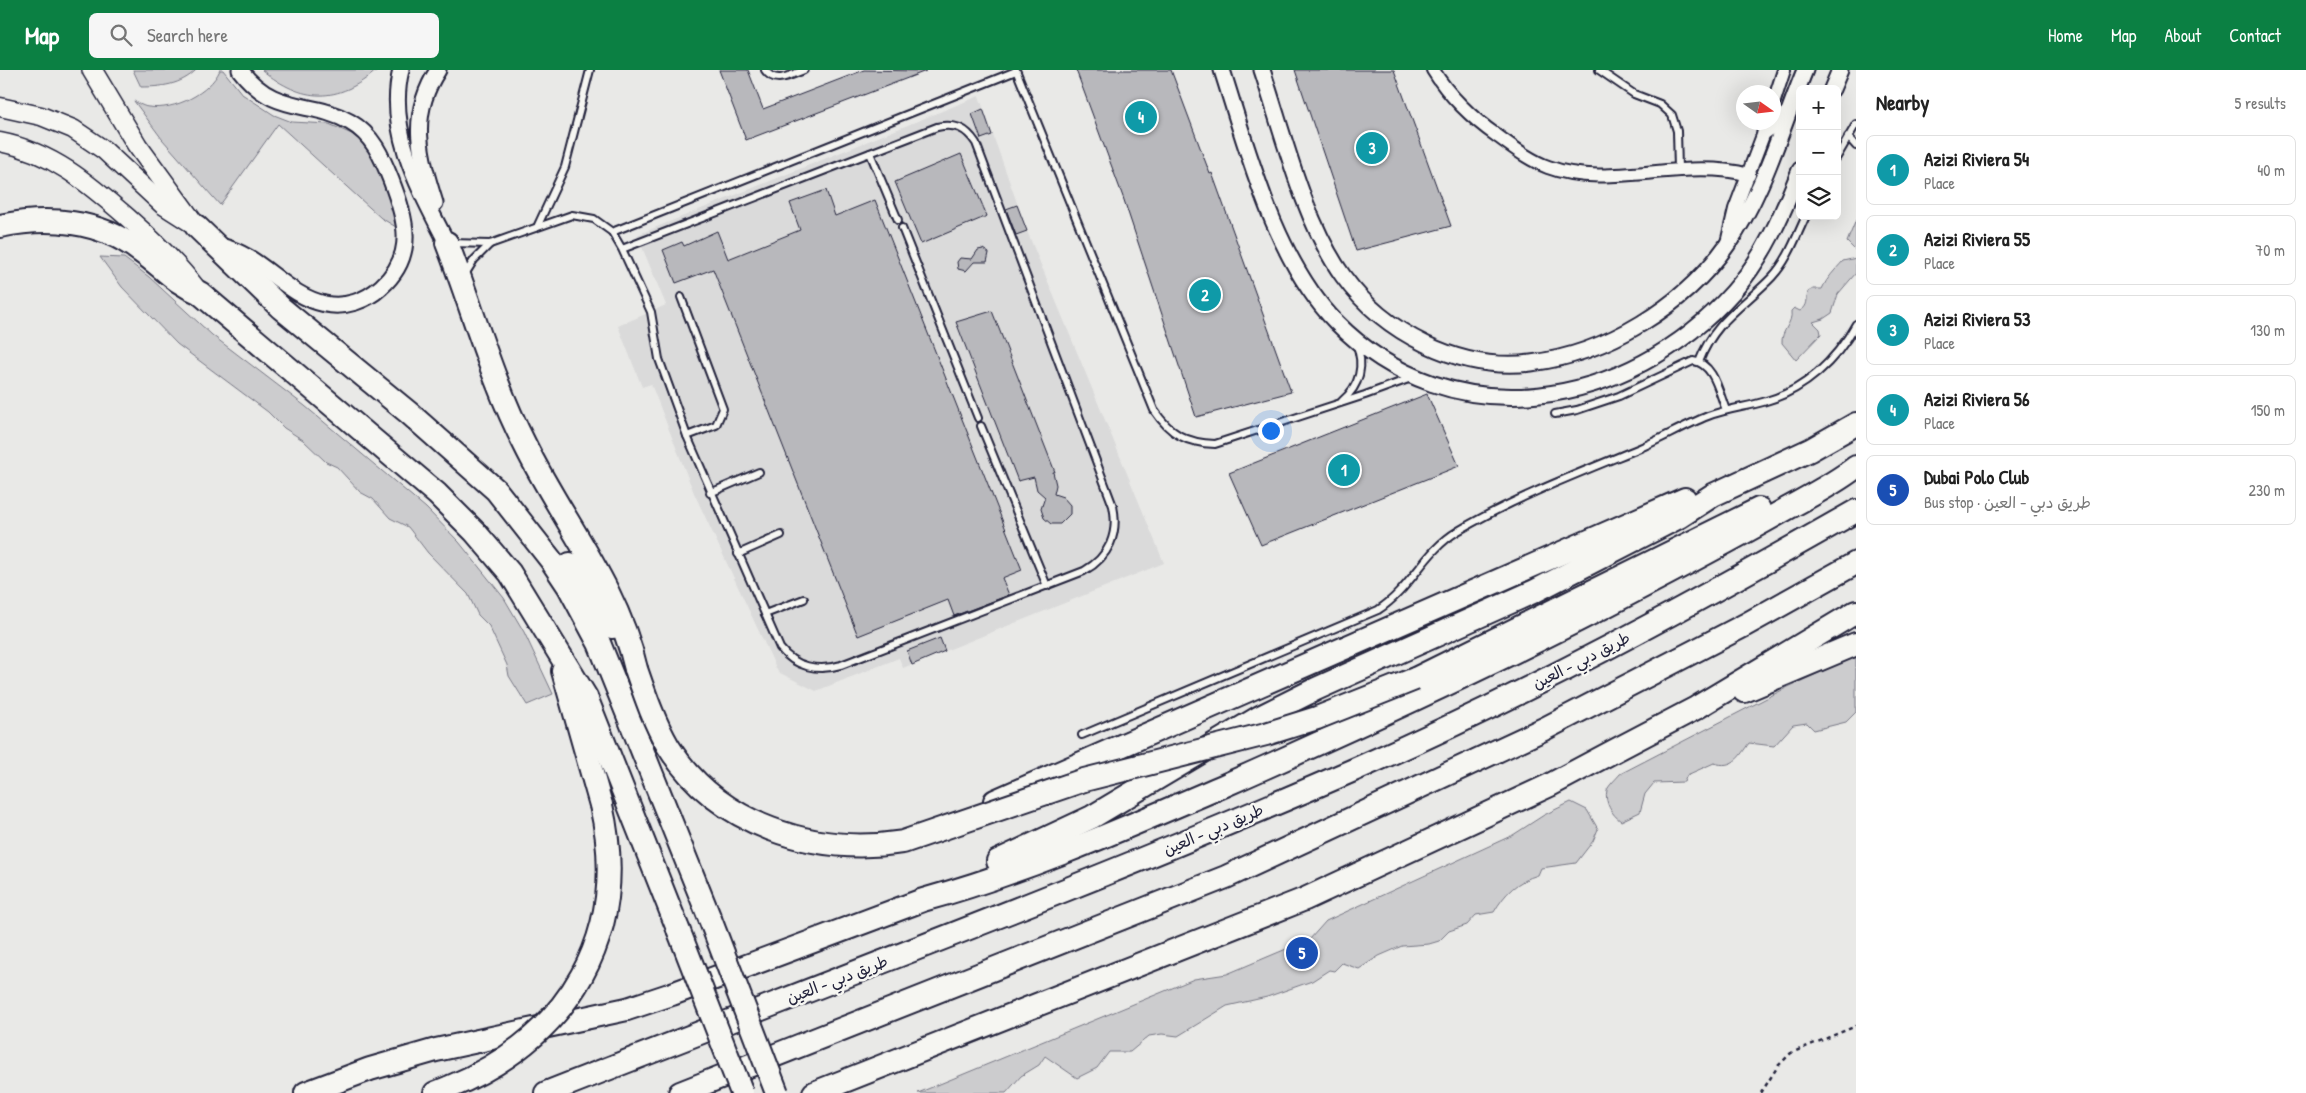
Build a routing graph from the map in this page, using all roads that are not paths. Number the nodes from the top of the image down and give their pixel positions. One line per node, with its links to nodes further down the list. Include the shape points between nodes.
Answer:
1 (92, 70): 35 (main road, via 132,137)
2 (240, 70): 40 (street, via 273,98 341,118 367,135 379,152 402,208 405,245 396,269 382,287 365,298 335,305 302,296 255,260)
3 (401, 70): 38 (street, via 396,95 404,146 422,193)
4 (438, 70): 38 (street, via 422,103 419,142)
5 (590, 70): 33 (lane, via 565,167)
6 (765, 70): 7 (lane, via 772,77 780,78)
7 (804, 70)
8 (1016, 70): 37 (lane); 50 (lane, via 1154,410 1165,426 1179,437 1196,443 1215,444)
9 (1222, 70): 47 (street, via 1284,246 1320,304)
10 (1262, 70): 41 (street, via 1304,197 1331,257 1367,305 1402,332 1443,351 1487,362 1524,364 1555,359 1600,344 1663,309 1699,277)
11 (1433, 70): 28 (street, via 1452,95 1485,127 1548,167 1591,175)
12 (1599, 70): 28 (lane, via 1634,94 1660,104 1672,115 1677,131)
13 (1784, 70): 16 (street)
14 (1805, 70): 19 (street)
15 (1840, 70): 17 (street)
16 (1779, 85)
17 (1834, 85)
18 (0, 108): 35 (main road, via 55,120 89,139 156,200)
19 (1787, 114): 20 (street); 41 (street, via 1757,190)
20 (1781, 118)
21 (1856, 124): 23 (lane)
22 (1765, 130): 29 (street)
23 (1848, 137): 25 (lane); 26 (lane)
24 (0, 142): 44 (main road, via 28,149 63,165 94,188 166,253)
25 (1856, 146)
26 (1841, 150)
27 (870, 153): 31 (lane); 42 (lane); 67 (lane, via 937,126 948,125 964,130 976,143 1115,516 1111,544 1100,561 1084,572)
28 (1678, 169): 29 (street, via 1723,170)
29 (1748, 175): 41 (street, via 1730,221)
30 (1798, 175): 49 (street, via 1771,236 1733,291 1698,325 1635,367 1589,386 1538,397 1487,396 1459,391)
31 (898, 220)
32 (1804, 220): 48 (lane, via 1772,277 1723,320)
33 (538, 225): 37 (lane, via 561,217 583,215); 39 (lane)
34 (0, 226): 44 (highway, via 49,220 98,229 122,238 167,275)
35 (196, 226): 40 (highway)
36 (902, 228): 53 (lane)
37 (612, 232): 42 (lane)
38 (448, 243): 39 (lane); 43 (highway)
39 (490, 244): 43 (lane, via 474,260)
40 (215, 245): 60 (highway, via 281,308 424,425)
41 (1727, 245)
42 (622, 249): 56 (lane, via 651,312 659,359)
43 (462, 280): 73 (highway, via 523,443 601,575 624,624)
44 (200, 293): 72 (highway, via 456,512 510,573)
45 (681, 297): 56 (lane, via 723,409 716,425)
46 (1856, 324): 51 (lane, via 1831,360 1805,382 1777,397)
47 (1355, 340): 49 (street, via 1373,354); 50 (lane, via 1360,357 1360,375 1352,391)
48 (1699, 362): 51 (lane, via 1710,369); 52 (lane, via 1687,363 1619,396)
49 (1414, 376): 50 (lane)
50 (1339, 403)
51 (1726, 410): 75 (lane, via 1548,487 1458,531 1433,552 1403,590 1378,610)
52 (1555, 414)
53 (978, 418)
54 (1856, 424): 62 (highway, via 1810,450)
55 (981, 426): 67 (lane)
56 (687, 436): 61 (lane)
57 (1856, 461): 76 (highway, bridge, via 1415,679 1317,718 1084,780)
58 (1856, 467): 77 (highway, via 1716,549 1545,638 1366,723 1066,850)
59 (759, 472): 61 (lane)
60 (496, 490): 73 (highway, via 541,527 557,546 590,591); 83 (highway, bridge, via 551,560 588,622 710,920)
61 (710, 493): 65 (lane)
62 (1713, 495): 76 (highway, bridge, via 1692,497 1672,504 981,807); 77 (highway, via 1679,517 1536,591 1260,717 1092,818 965,876)
63 (1856, 511): 80 (highway, طريق دبي - العين, via 1714,592 1588,658 1360,768 1169,848)
64 (782, 535): 65 (lane)
65 (738, 554): 70 (lane)
66 (1856, 563): 81 (highway, via 1745,625 1546,728 1226,877)
67 (1047, 586): 70 (lane, via 831,668 812,668 786,655)
68 (804, 598): 70 (lane)
69 (1856, 612): 74 (highway)
70 (765, 614)
71 (1856, 644): 74 (highway, via 1777,679)
72 (558, 648): 78 (highway, bridge, via 567,691 601,805 609,849 608,889 600,928 578,983 554,1017 523,1046 487,1070); 82 (highway, bridge, via 592,710)
73 (636, 669): 76 (highway, bridge, via 659,729 681,764 709,794 750,820 795,838 851,846 903,842)
74 (1696, 708): 84 (highway, via 1550,785 1305,899)
75 (1082, 735)
76 (947, 827)
77 (923, 900): 79 (highway, via 654,1000 436,1050 370,1068)
78 (443, 1090)
79 (306, 1093)
80 (546, 1093)
81 (680, 1093)
82 (742, 1093)
83 (776, 1093)
84 (814, 1093)

